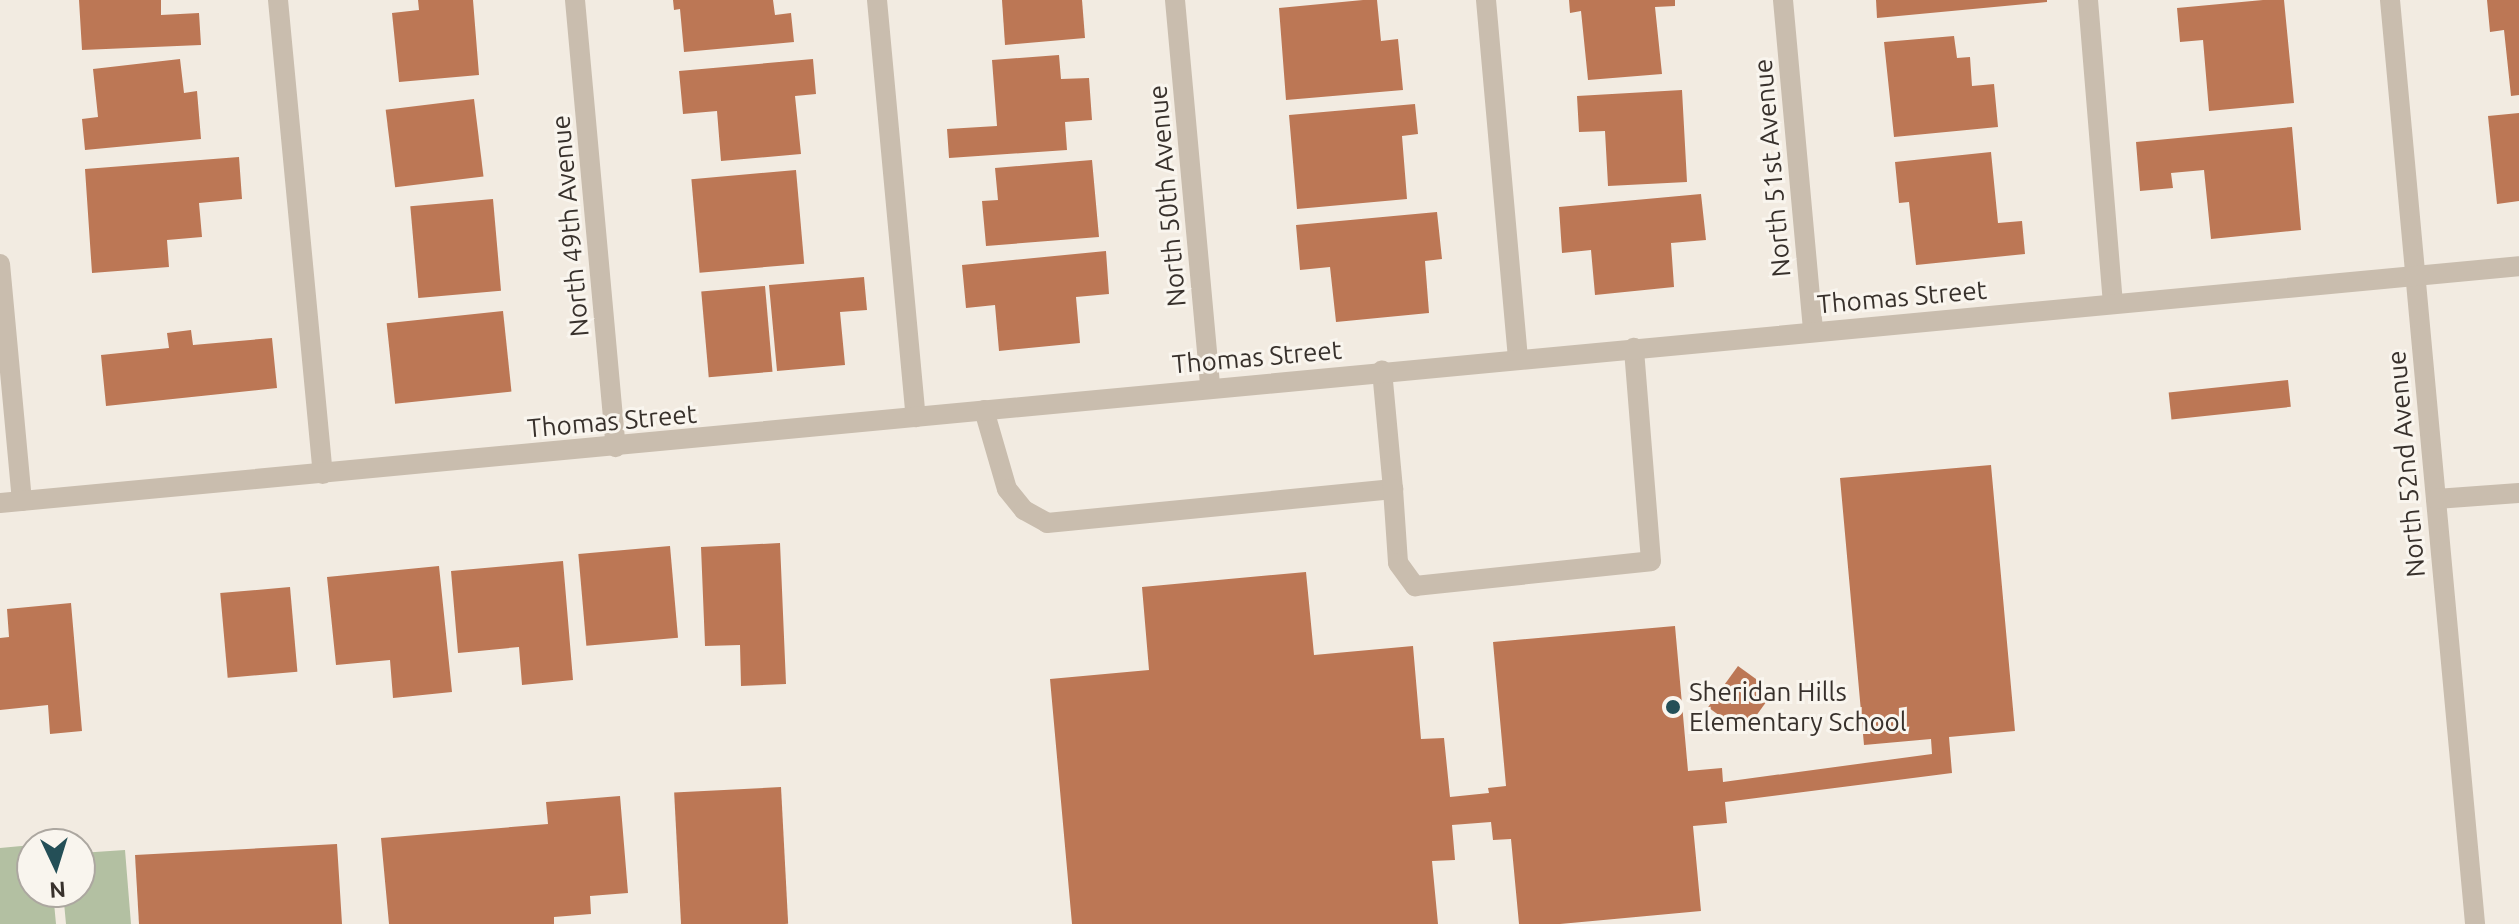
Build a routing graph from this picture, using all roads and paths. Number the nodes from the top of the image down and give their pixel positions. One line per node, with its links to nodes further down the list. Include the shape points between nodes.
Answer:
1 (278, 0): 21 (street)
2 (575, 0): 20 (street, North 49th Avenue)
3 (877, 0): 19 (street)
4 (1175, 0): 17 (street, North 50th Avenue)
5 (1486, 0): 15 (street)
6 (1783, 0): 13 (street, North 51st Avenue)
7 (2088, 0): 12 (street)
8 (2390, 0): 11 (street, North 52nd Avenue)
9 (0, 264): 25 (street)
10 (2519, 266): 11 (street, Thomas Street)
11 (2415, 276): 12 (street, Thomas Street); 24 (street, North 52nd Avenue)
12 (2113, 304): 13 (street, Thomas Street)
13 (1813, 331): 14 (street, Thomas Street)
14 (1634, 348): 15 (street, Thomas Street); 22 (street, via 1651,561 1415,586 1398,563)
15 (1518, 358): 16 (street, Thomas Street)
16 (1382, 371): 17 (street, Thomas Street); 22 (street)
17 (1210, 387): 18 (street, Thomas Street)
18 (984, 410): 19 (street, Thomas Street); 22 (street, via 1007,489 1024,510 1047,523)
19 (916, 417): 20 (street, Thomas Street)
20 (616, 447): 21 (street, Thomas Street)
21 (323, 474): 25 (street, Thomas Street)
22 (1393, 489)
23 (2519, 493): 24 (street)
24 (2436, 499): 27 (street, North 52nd Avenue)
25 (22, 501): 26 (street, Thomas Street)
26 (0, 503)
27 (2475, 924)

